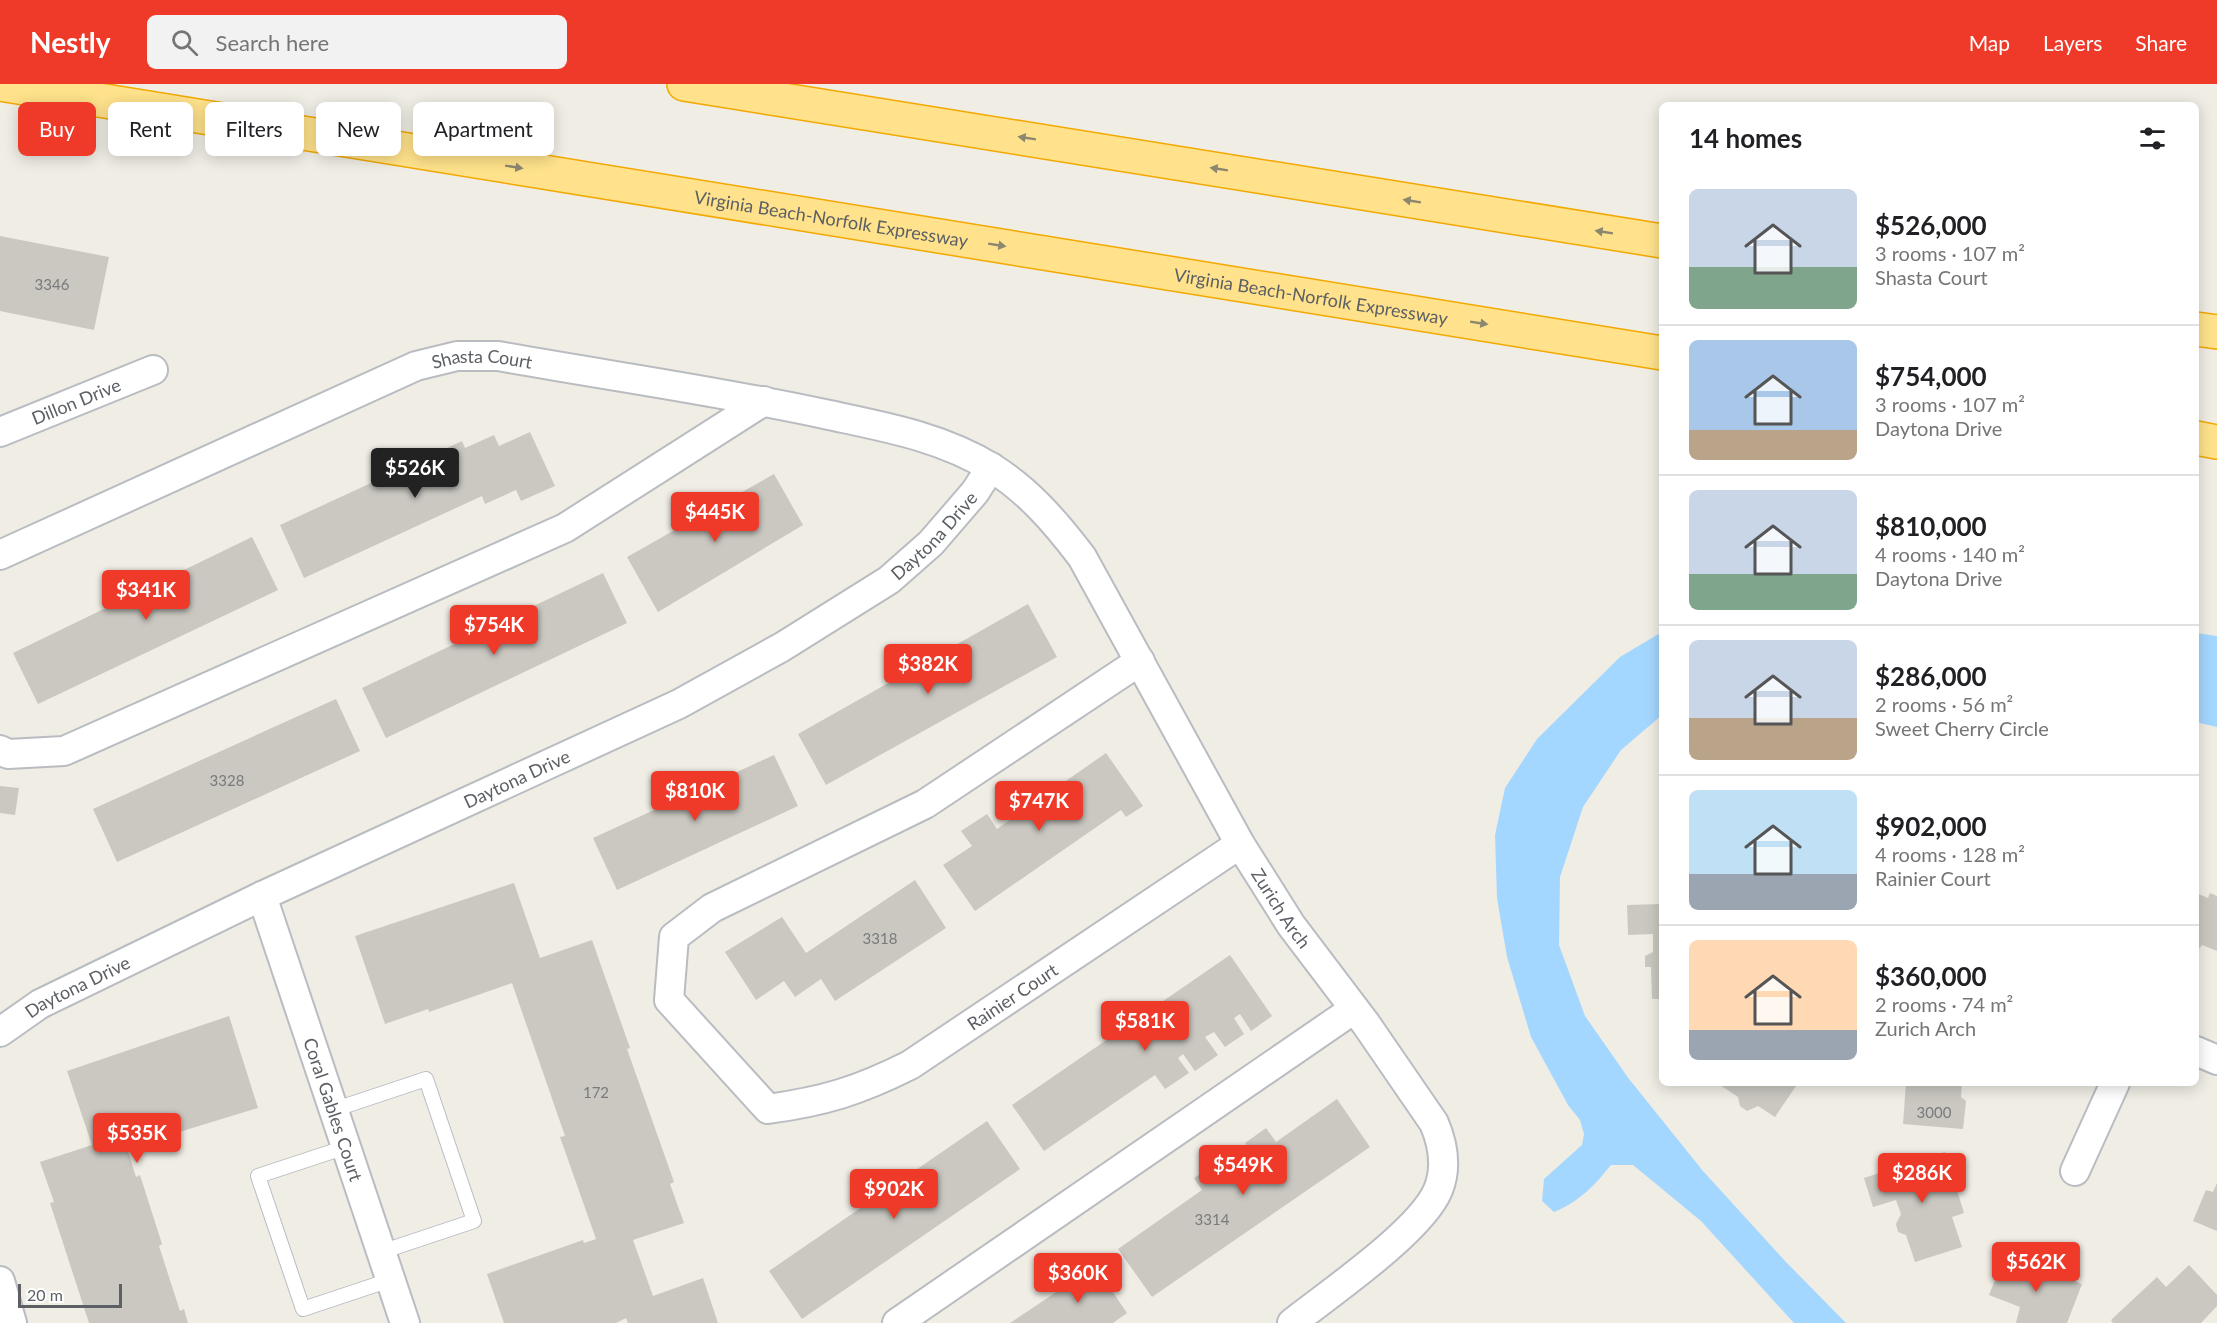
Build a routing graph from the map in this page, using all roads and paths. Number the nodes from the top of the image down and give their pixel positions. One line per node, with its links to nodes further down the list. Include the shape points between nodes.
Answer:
1 (0, 84): 6 (highway, Virginia Beach-Norfolk Expressway, one-way to 6)
2 (684, 84): 3 (highway, one-way to 2)
3 (1659, 242)
4 (2199, 329): 5 (highway)
5 (2217, 332)
6 (1659, 352)
7 (153, 370): 9 (street, Dillon Drive)
8 (764, 401): 12 (street, Shasta Court, via 908,432 945,444); 13 (street, Shasta Court, via 498,356 457,356 416,366); 15 (street, via 565,528 64,751 8,754)
9 (0, 432)
10 (2199, 439): 11 (highway)
11 (2217, 442)
12 (991, 467): 14 (street, Zurich Arch, via 1051,518 1082,556); 17 (street, Daytona Drive, via 931,543 889,580 782,647 679,704)
13 (0, 555)
14 (1140, 661): 16 (street, Zurich Arch); 16 (street, Rainier Court, via 925,804 712,908 674,937 669,1000 768,1109 817,1102 865,1088 910,1065)
15 (0, 750)
16 (1240, 844): 18 (street, Zurich Arch, via 1291,925)
17 (262, 897): 19 (street, Daytona Drive, via 40,1004); 23 (street, Coral Gables Court)
18 (1354, 1009): 31 (street); 32 (street, Zurich Arch, via 1434,1123 1444,1163 1439,1189 1426,1211)
19 (0, 1032)
20 (2199, 1052): 21 (street)
21 (2217, 1060)
22 (2114, 1086): 25 (street)
23 (333, 1110): 24 (street, Coral Gables Court); 26 (lane, via 426,1079 441,1123 474,1221)
24 (346, 1147): 26 (street, Coral Gables Court); 27 (lane, via 258,1176 303,1309)
25 (2075, 1172)
26 (381, 1252): 27 (street, Coral Gables Court)
27 (390, 1280): 30 (street, Coral Gables Court)
28 (0, 1281): 29 (street)
29 (12, 1323)
30 (405, 1323)
31 (897, 1323)
32 (1292, 1323)

